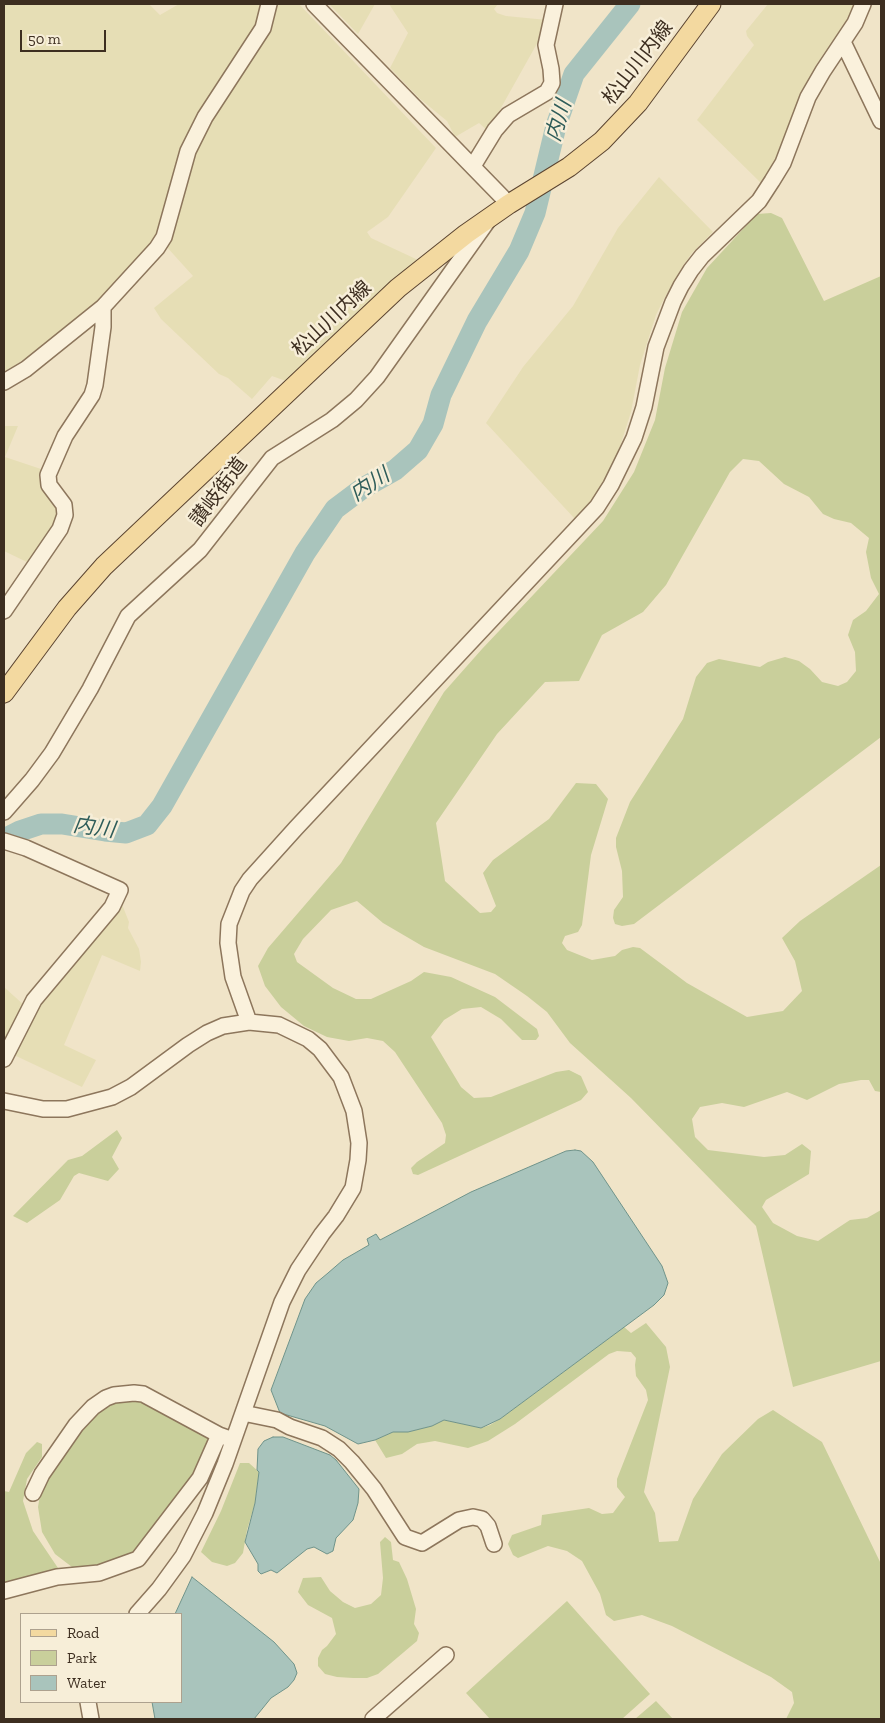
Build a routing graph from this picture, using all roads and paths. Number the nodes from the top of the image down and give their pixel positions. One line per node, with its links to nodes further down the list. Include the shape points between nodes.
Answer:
1 (269, 4): 11 (street, via 263,28 205,117 188,151 164,237)
2 (314, 4): 8 (street)
3 (555, 4): 8 (street, via 546,45 552,82 547,92 508,115)
4 (711, 4): 9 (main road, 松山川内線, via 638,103 602,141 556,176)
5 (864, 4): 6 (street)
6 (843, 42): 7 (street); 17 (street, via 808,97 783,163 759,201 702,256 681,286 656,346 644,407 634,438 597,507 296,828 242,891 229,924 228,943 233,977)
7 (881, 120)
8 (472, 166): 9 (street)
9 (509, 204): 10 (main road, 松山川内線)
10 (490, 217): 14 (main road, 松山川内線, via 398,288 104,566 67,608); 15 (street, 讃岐街道, via 367,388 332,420 272,458 200,550 128,616 52,753)
11 (103, 307): 12 (street); 13 (street, via 92,395 65,436 48,475 49,485 64,505 65,515 60,529)
12 (4, 382)
13 (4, 611)
14 (4, 693)
15 (4, 812)
16 (4, 841): 18 (street, via 120,890 112,907 34,1000)
17 (249, 1022): 19 (street, via 223,1026 207,1033 112,1097 66,1109 43,1109); 20 (street, via 279,1025 308,1039 320,1049 348,1092 359,1143 353,1188 298,1270 282,1302)
18 (4, 1059)
19 (4, 1101)
20 (243, 1413): 21 (street); 23 (street, via 277,1420 340,1449 374,1489 405,1537 422,1543 459,1520 473,1517 482,1519 488,1526)
21 (226, 1437): 22 (street, via 143,1394 106,1398 76,1425 42,1474); 24 (street, via 200,1478 138,1559 99,1573 57,1578); 25 (street, via 205,1513 184,1556)
22 (33, 1493)
23 (494, 1544)
24 (4, 1591)
25 (138, 1613)
26 (446, 1655): 29 (street)
27 (88, 1703): 28 (street)
28 (90, 1719)
29 (373, 1719)

